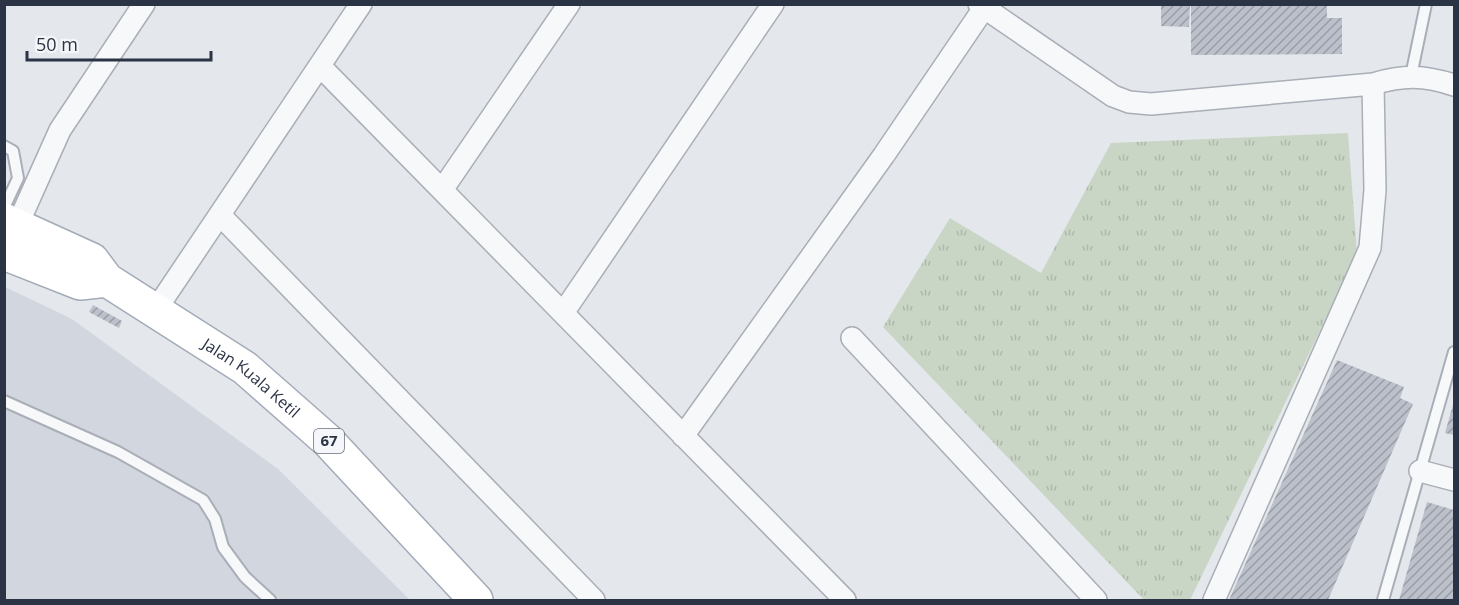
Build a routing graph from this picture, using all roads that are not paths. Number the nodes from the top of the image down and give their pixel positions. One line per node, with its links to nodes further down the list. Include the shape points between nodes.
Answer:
1 (144, 4): 14 (street, via 60,130)
2 (361, 4): 7 (street)
3 (569, 4): 12 (street)
4 (773, 4): 16 (street)
5 (1426, 4): 8 (lane)
6 (981, 6): 9 (street, via 1113,96 1129,102 1150,104); 20 (street, via 884,155)
7 (320, 66): 12 (street); 13 (street)
8 (1411, 76): 9 (street); 10 (street)
9 (1373, 84): 28 (street, via 1375,190 1370,248)
10 (1455, 85)
11 (4, 146): 14 (lane, via 14,151 18,178)
12 (442, 190): 16 (street)
13 (220, 215): 15 (street); 25 (street)
14 (8, 227): 15 (main road, Jalan Kuala Ketil / 67, via 80,283 107,280)
15 (155, 311): 24 (main road, Jalan Kuala Ketil / 67, via 245,368 328,441)
16 (563, 313): 20 (street)
17 (852, 338): 27 (street)
18 (1455, 352): 21 (lane)
19 (4, 401): 23 (lane, via 118,452 203,500 215,519 223,547 245,577)
20 (683, 436): 26 (street)
21 (1420, 471): 22 (street); 29 (lane)
22 (1455, 480)
23 (270, 600)
24 (476, 600)
25 (594, 600)
26 (845, 600)
27 (1096, 600)
28 (1214, 600)
29 (1383, 600)

